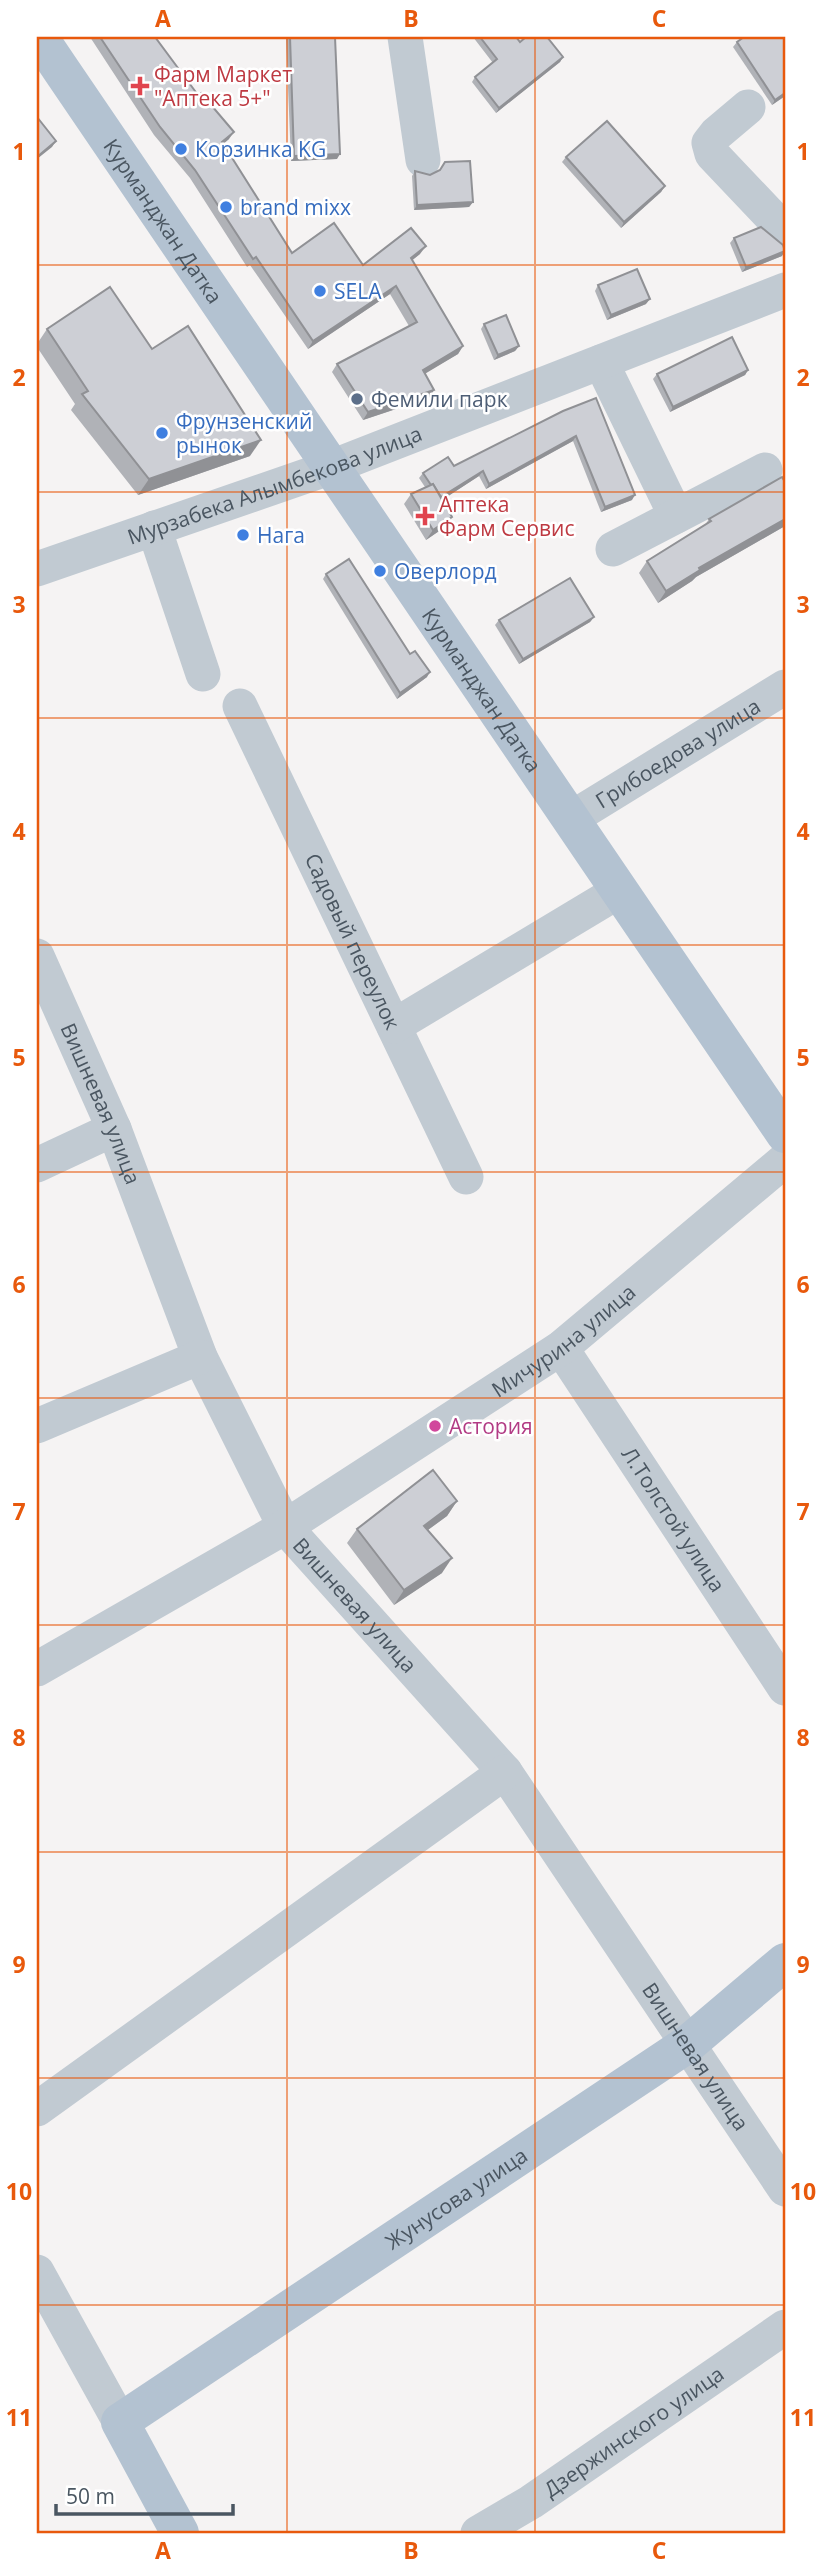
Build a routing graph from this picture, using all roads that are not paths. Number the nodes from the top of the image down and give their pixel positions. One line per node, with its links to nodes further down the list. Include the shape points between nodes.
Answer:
1 (39, 37): 8 (main road, Курманджан Датка)
2 (405, 37): 4 (street)
3 (748, 107): 5 (street, via 709,143 712,154)
4 (423, 160)
5 (785, 231)
6 (785, 290): 7 (street, Мурзабека Алымбекова улица)
7 (601, 362): 8 (street, Мурзабека Алымбекова улица); 10 (street)
8 (329, 468): 11 (street, Мурзабека Алымбекова улица); 17 (main road, Курманджан Датка)
9 (765, 470): 10 (street)
10 (676, 516): 12 (street)
11 (155, 528): 13 (street, Мурзабека Алымбекова улица); 14 (street)
12 (613, 549)
13 (37, 569)
14 (204, 674)
15 (785, 687): 17 (street, Грибоедова улица)
16 (240, 706): 20 (street, Садовый переулок)
17 (572, 818): 18 (main road, Курманджан Датка)
18 (619, 891): 20 (street); 22 (main road, Курманджан Датка)
19 (37, 956): 21 (street, Вишневая улица)
20 (394, 1026): 25 (street, Садовый переулок)
21 (114, 1129): 24 (street); 27 (street, Вишневая улица)
22 (785, 1135)
23 (785, 1160): 26 (street, Мичурина улица)
24 (37, 1165)
25 (466, 1177)
26 (561, 1348): 29 (street, Мичурина улица); 31 (street, Л.Толстой улица)
27 (200, 1357): 28 (street); 29 (street, Вишневая улица)
28 (37, 1426)
29 (285, 1527): 30 (street, Мичурина улица); 32 (street, Вишневая улица)
30 (37, 1669)
31 (785, 1688)
32 (505, 1772): 34 (street, Вишневая улица); 35 (street)
33 (785, 1962): 34 (main road, Жунусова улица)
34 (688, 2044): 36 (street, Вишневая улица); 39 (main road, Жунусова улица)
35 (37, 2109)
36 (785, 2189)
37 (37, 2272): 39 (street)
38 (785, 2327): 41 (street, Дзержинского улица, via 531,2502)
39 (120, 2422): 40 (main road)
40 (180, 2533)
41 (478, 2533)

